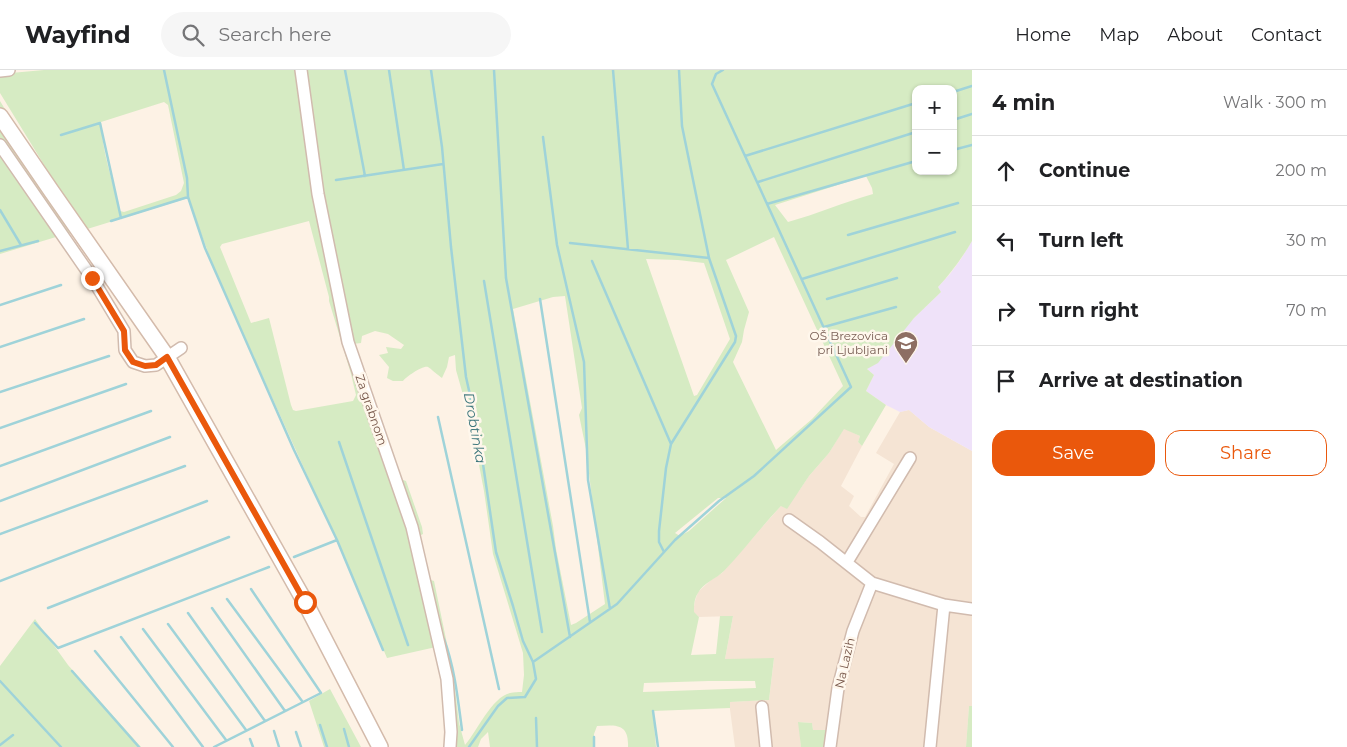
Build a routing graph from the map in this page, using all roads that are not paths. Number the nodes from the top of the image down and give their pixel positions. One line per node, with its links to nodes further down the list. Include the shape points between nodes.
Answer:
1 (9, 70): 3 (street)
2 (301, 70): 16 (street, Za grabnom, via 318,194 348,342 412,527 448,679)
3 (0, 71)
4 (0, 116): 7 (main road)
5 (0, 145): 7 (street, via 92,278 124,331 125,350 133,362 156,365)
6 (181, 348): 7 (street)
7 (167, 357): 15 (main road, via 305,602)
8 (910, 458): 10 (street)
9 (789, 520): 10 (street)
10 (847, 562): 11 (street)
11 (872, 583): 12 (street); 18 (street, Na Lazih, via 853,631 838,688)
12 (944, 606): 13 (street); 19 (street)
13 (972, 610)
14 (762, 707): 17 (street)
15 (380, 747)
16 (450, 747)
17 (766, 747)
18 (830, 747)
19 (930, 747)

